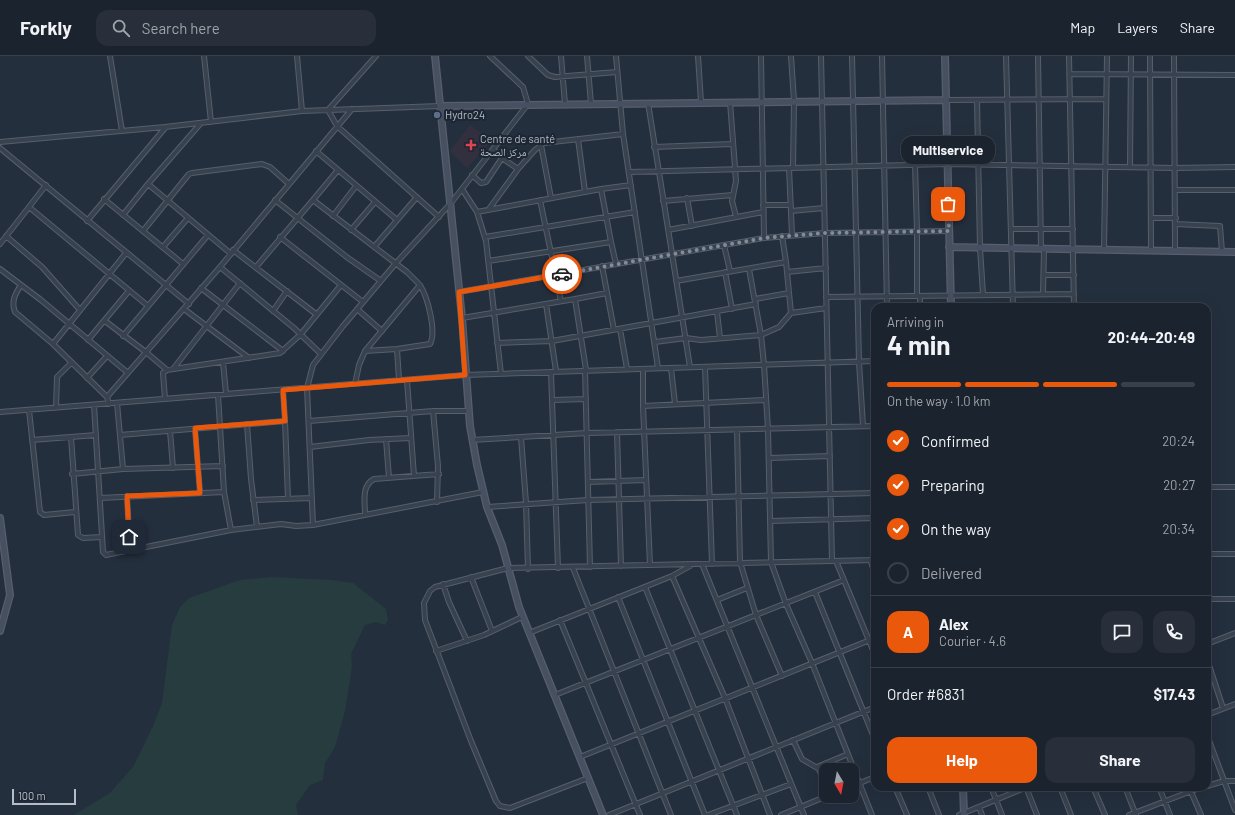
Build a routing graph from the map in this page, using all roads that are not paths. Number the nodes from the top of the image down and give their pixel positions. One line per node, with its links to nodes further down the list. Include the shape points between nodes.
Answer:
1 (110, 56): 60 (street)
2 (204, 56): 56 (street)
3 (297, 56): 55 (street)
4 (376, 56): 54 (street)
5 (435, 56): 52 (street)
6 (490, 56): 49 (street, via 523,87)
7 (528, 56): 33 (street, via 548,75)
8 (561, 56): 33 (street)
9 (587, 56): 26 (street)
10 (616, 56): 25 (street)
11 (698, 56): 44 (street)
12 (761, 56): 46 (street)
13 (791, 56): 41 (street)
14 (821, 56): 42 (street)
15 (852, 56): 43 (street)
16 (882, 56): 37 (street)
17 (945, 56): 38 (street)
18 (1006, 56): 40 (street)
19 (1038, 56): 34 (street)
20 (1069, 56): 27 (street)
21 (1106, 56): 28 (street)
22 (1131, 56): 29 (street)
23 (1150, 56): 30 (street)
24 (1174, 56): 31 (street)
25 (617, 72): 26 (street); 47 (street)
26 (588, 74): 33 (street); 51 (street)
27 (1070, 74): 28 (street); 35 (street)
28 (1106, 75): 29 (street); 36 (street)
29 (1131, 75): 30 (street); 80 (street)
30 (1151, 75): 31 (street); 81 (street)
31 (1175, 75): 32 (street); 86 (street)
32 (1235, 75)
33 (563, 77): 50 (street)
34 (1039, 99): 35 (street); 40 (street); 76 (street)
35 (1070, 99): 36 (street); 78 (street)
36 (1106, 99): 79 (street)
37 (882, 100): 38 (street); 43 (street); 75 (street)
38 (946, 100): 39 (street); 72 (street)
39 (977, 100): 40 (street); 73 (street)
40 (1008, 100): 74 (street)
41 (794, 101): 42 (street); 46 (street); 84 (street)
42 (822, 101): 43 (street); 85 (street)
43 (854, 101): 77 (street)
44 (701, 102): 45 (street); 48 (street)
45 (730, 102): 46 (street); 64 (street)
46 (761, 102): 83 (street)
47 (621, 103): 48 (street); 51 (street); 61 (street)
48 (648, 103): 66 (street)
49 (528, 104): 50 (street); 52 (street); 68 (street)
50 (566, 104): 51 (street)
51 (591, 104)
52 (440, 106): 53 (street); 114 (street)
53 (352, 109): 54 (street); 58 (street)
54 (328, 110): 55 (street); 58 (street)
55 (302, 111): 56 (street)
56 (211, 122): 57 (street)
57 (201, 123): 59 (street); 93 (street)
58 (337, 126): 69 (street); 104 (street)
59 (165, 127): 60 (street); 107 (street)
60 (122, 131): 63 (street)
61 (623, 134): 62 (street); 90 (street)
62 (578, 139): 65 (street); 102 (street)
63 (0, 142)
64 (732, 144): 66 (street); 88 (street)
65 (541, 145): 87 (street); 105 (street)
66 (654, 147): 91 (street)
67 (0, 148): 96 (street)
68 (493, 149): 70 (street); 92 (street)
69 (316, 151): 89 (street); 94 (street)
70 (502, 158): 87 (street); 92 (street, via 486,182 481,183)
71 (915, 164): 72 (street); 75 (street); 144 (street)
72 (947, 164): 73 (street); 145 (street)
73 (978, 164): 74 (street); 162 (street)
74 (1010, 164): 76 (street); 138 (street)
75 (884, 165): 77 (street); 146 (street)
76 (1039, 165): 78 (street); 139 (street)
77 (855, 166): 85 (street); 148 (street)
78 (1071, 166): 79 (street); 140 (street)
79 (1105, 166): 80 (street); 166 (street)
80 (1130, 167): 81 (street)
81 (1151, 167): 86 (street); 131 (street)
82 (1235, 167): 86 (street)
83 (762, 168): 84 (street); 88 (street); 116 (street)
84 (791, 168): 85 (street); 115 (street)
85 (823, 168): 118 (street)
86 (1175, 168): 100 (street)
87 (518, 169): 119 (street)
88 (735, 169): 91 (street); 103 (street, via 736,186)
89 (338, 170): 97 (street); 109 (street)
90 (629, 172): 91 (street); 95 (street)
91 (658, 172): 112 (street)
92 (472, 175): 98 (street)
93 (148, 184): 111 (street); 124 (street)
94 (289, 184): 108 (street); 111 (street, via 270,167 262,164 198,172 189,174)
95 (631, 184): 99 (street); 122 (street)
96 (46, 185): 117 (street); 133 (street)
97 (356, 186): 113 (street); 125 (street)
98 (462, 189): 114 (street); 121 (street)
99 (601, 189): 102 (street); 127 (street)
100 (1175, 190): 101 (street); 132 (street)
101 (1235, 190)
102 (585, 192): 105 (street)
103 (733, 195): 106 (street); 128 (street)
104 (417, 198): 126 (street); 134 (street)
105 (551, 198): 110 (street)
106 (687, 198): 112 (street); 137 (street)
107 (104, 199): 124 (street); 133 (street)
108 (275, 200): 130 (street); 170 (street)
109 (313, 200): 125 (street); 130 (street)
110 (540, 200): 119 (street); 136 (street)
111 (168, 201): 129 (street); 143 (street)
112 (663, 201): 142 (street)
113 (375, 202): 134 (street); 141 (street)
114 (451, 203): 126 (street); 204 (street)
115 (791, 205): 116 (street); 120 (street)
116 (763, 206): 123 (street)
117 (29, 207): 151 (street); 189 (street)
118 (824, 208): 120 (street); 147 (street)
119 (489, 209): 121 (street)
120 (791, 211): 150 (street)
121 (477, 212): 154 (street)
122 (635, 212): 127 (street); 175 (street)
123 (763, 212): 128 (street); 155 (street)
124 (122, 214): 143 (street)
125 (333, 216): 141 (street)
126 (439, 217): 178 (street)
127 (606, 217): 136 (street); 156 (street)
128 (736, 217): 137 (street)
129 (188, 218): 149 (street); 159 (street)
130 (296, 218): 153 (street); 193 (street)
131 (1152, 218): 132 (street); 167 (street)
132 (1176, 218): 135 (street)
133 (87, 220): 169 (street)
134 (397, 220): 160 (street)
135 (1176, 224): 168 (street); 172 (street, via 1220,226)
136 (545, 226): 154 (street); 171 (street)
137 (692, 226): 142 (street)
138 (1012, 229): 139 (street); 163 (street)
139 (1041, 229): 140 (street); 164 (street)
140 (1073, 229): 165 (street)
141 (351, 230): 160 (street)
142 (668, 230): 174 (street)
143 (143, 231): 159 (street)
144 (918, 231): 145 (street); 146 (street); 214 (street)
145 (949, 231): 161 (street)
146 (887, 232): 148 (street); 213 (street)
147 (825, 233): 148 (street); 150 (street); 184 (street)
148 (856, 233): 212 (street)
149 (208, 234): 170 (street); 179 (street)
150 (792, 235): 152 (street)
151 (6, 236): 157 (street); 233 (street, via 42,267)
152 (782, 236): 155 (street); 177 (street)
153 (280, 237): 183 (street); 197 (street)
154 (485, 237): 176 (street)
155 (764, 238): 158 (street)
156 (611, 242): 171 (street); 180 (street)
157 (0, 244)
158 (724, 245): 174 (street); 187 (street)
159 (163, 247): 179 (street)
160 (374, 247): 178 (street)
161 (949, 247): 162 (street); 211 (street)
162 (980, 248): 163 (street); 207 (street)
163 (1012, 248): 164 (street); 208 (street)
164 (1043, 249): 165 (street); 191 (street)
165 (1073, 249): 166 (street); 192 (street)
166 (1104, 250): 167 (street)
167 (1151, 250): 168 (street)
168 (1175, 251): 172 (street)
169 (126, 252): 189 (street); 196 (street)
170 (232, 252): 182 (street); 183 (street)
171 (551, 252): 176 (street); 190 (street)
172 (1222, 252): 173 (street)
173 (1235, 252)
174 (672, 254): 175 (street); 194 (street)
175 (642, 260): 180 (street); 242 (street)
176 (488, 261): 200 (street)
177 (786, 262): 186 (street); 188 (street)
178 (396, 263): 193 (street); 198 (street)
179 (183, 264): 196 (street)
180 (616, 264): 181 (street)
181 (602, 266): 190 (street); 205 (street)
182 (220, 267): 195 (street); 201 (street)
183 (256, 267): 202 (street)
184 (826, 268): 188 (street); 215 (street)
185 (0, 269): 199 (street)
186 (749, 269): 187 (street); 219 (street)
187 (728, 272): 194 (street); 232 (street)
188 (787, 272): 206 (street)
189 (108, 275): 203 (street); 233 (street)
190 (556, 275): 200 (street); 217 (street)
191 (1044, 275): 192 (street); 209 (street)
192 (1074, 275): 210 (street)
193 (381, 280): 218 (street)
194 (676, 280): 240 (street)
195 (240, 283): 227 (street); 234 (street)
196 (166, 285): 225 (street); 228 (street)
197 (341, 285): 218 (street); 238 (street)
198 (420, 285): 247 (street); 259 (street, via 428,305 432,342 428,345)
199 (21, 286): 243 (street); 258 (street, via 15,295 15,312)
200 (491, 286): 204 (street); 236 (street)
201 (201, 288): 225 (street); 227 (street)
202 (287, 291): 234 (street); 238 (street)
203 (128, 292): 228 (street); 241 (street)
204 (459, 292): 239 (street)
205 (607, 293): 216 (street); 246 (street)
206 (789, 294): 219 (street); 237 (street)
207 (983, 294): 208 (street); 211 (street)
208 (1013, 294): 209 (street); 223 (street)
209 (1043, 294): 210 (street)
210 (1074, 294): 224 (street)
211 (950, 295): 214 (street); 222 (street)
212 (859, 296): 213 (street); 215 (street); 269 (street)
213 (887, 296): 214 (street); 220 (street)
214 (918, 296): 221 (street)
215 (826, 297): 229 (street)
216 (575, 299): 217 (street); 251 (street)
217 (561, 301): 226 (street)
218 (363, 302): 231 (street)
219 (755, 302): 232 (street); 249 (street)
220 (887, 303)
221 (919, 303)
222 (951, 303)
223 (1013, 303)
224 (1074, 303)
225 (188, 304): 230 (street)
226 (546, 304): 236 (street); 255 (street)
227 (223, 305): 244 (street); 260 (street)
228 (148, 306): 250 (street)
229 (826, 308): 237 (street); 268 (street)
230 (184, 309): 244 (street); 262 (street)
231 (357, 309): 247 (street); 263 (street)
232 (732, 309): 235 (street)
233 (80, 310): 243 (street)
234 (273, 311): 248 (street)
235 (717, 312): 240 (street); 253 (street)
236 (495, 313): 239 (street); 257 (street)
237 (791, 313): 249 (street, via 779,327)
238 (316, 314): 248 (street)
239 (462, 318): 284 (street)
240 (682, 319): 242 (street); 252 (street)
241 (105, 320): 250 (street); 254 (street)
242 (652, 323): 245 (street); 256 (street)
243 (69, 324): 254 (street); 258 (street)
244 (207, 326): 265 (street); 276 (street)
245 (620, 329): 246 (street); 277 (street)
246 (614, 330): 251 (street)
247 (382, 331): 261 (street)
248 (301, 334): 260 (street); 263 (street)
249 (761, 335): 253 (street); 271 (street)
250 (123, 336): 262 (street)
251 (581, 336): 255 (street); 280 (street)
252 (686, 338): 253 (street); 256 (street); 272 (street)
253 (720, 338)
254 (88, 340): 264 (street)
255 (552, 341): 257 (street); 281 (street)
256 (655, 342): 274 (street)
257 (497, 343): 283 (street)
258 (52, 344): 270 (street)
259 (397, 349): 261 (street); 286 (street)
260 (283, 351): 265 (street, via 277,355)
261 (365, 351): 288 (street)
262 (147, 353): 279 (street); 282 (street)
263 (321, 354): 289 (street, via 312,368)
264 (107, 356): 282 (street); 285 (street)
265 (249, 358): 267 (street)
266 (871, 361): 269 (street)
267 (223, 362): 276 (street); 291 (street)
268 (828, 362): 269 (street); 271 (street); 316 (street)
269 (859, 362): 314 (street)
270 (71, 363): 285 (street); 304 (street, via 57,377)
271 (764, 365): 273 (street); 297 (street)
272 (690, 367): 273 (street); 275 (street)
273 (705, 367): 298 (street)
274 (658, 368): 275 (street); 278 (street)
275 (671, 368): 301 (street)
276 (173, 369): 279 (street)
277 (627, 369): 278 (street); 280 (street)
278 (643, 369): 303 (street)
279 (167, 370): 294 (street, via 162,377)
280 (586, 370): 281 (street); 295 (street)
281 (553, 372): 283 (street); 296 (street)
282 (128, 373): 293 (street)
283 (501, 374): 284 (street)
284 (465, 375): 287 (street); 307 (street)
285 (87, 378): 293 (street)
286 (399, 380): 287 (street); 288 (street)
287 (407, 380): 309 (street)
288 (355, 384): 289 (street)
289 (308, 388): 290 (street); 311 (street)
290 (283, 390): 291 (street); 310 (street)
291 (226, 394): 292 (street)
292 (218, 395): 294 (street); 313 (street)
293 (107, 397): 300 (street)
294 (165, 399): 299 (street)
295 (586, 399): 296 (street); 324 (street)
296 (553, 400): 327 (street)
297 (766, 400): 298 (street); 318 (street)
298 (707, 402): 301 (street); 321 (street)
299 (117, 403): 300 (street); 326 (street)
300 (109, 404): 302 (street)
301 (675, 404): 303 (street)
302 (94, 405): 304 (street); 325 (street)
303 (643, 406): 323 (street)
304 (56, 408): 305 (street)
305 (29, 410): 308 (street); 332 (street)
306 (433, 411): 307 (street); 309 (street); 343 (street)
307 (469, 411): 333 (street)
308 (0, 412)
309 (409, 413): 311 (street); 330 (street)
310 (285, 421): 312 (street); 362 (street)
311 (309, 421): 334 (street)
312 (247, 424): 313 (street); 365 (street)
313 (221, 426): 317 (street); 337 (street)
314 (863, 426): 315 (street); 316 (street)
315 (871, 426)
316 (829, 427): 318 (street); 335 (street)
317 (195, 428): 320 (street); 338 (street)
318 (768, 429): 319 (street); 336 (street)
319 (737, 430): 321 (street); 358 (street)
320 (170, 431): 326 (street); 339 (street)
321 (707, 431): 323 (street); 359 (street)
322 (617, 432): 323 (street); 324 (street); 347 (street)
323 (644, 432): 346 (street)
324 (587, 433): 327 (street); 348 (street)
325 (96, 435): 328 (street); 341 (street)
326 (120, 435): 340 (street)
327 (555, 435): 329 (street); 368 (street)
328 (71, 437): 332 (street); 342 (street)
329 (521, 437): 333 (street); 369 (street)
330 (410, 438): 331 (street); 344 (street)
331 (386, 439): 334 (street); 345 (street)
332 (32, 440): 371 (street, via 40,512 44,515)
333 (472, 440): 352 (street)
334 (310, 447): 361 (street)
335 (830, 456): 336 (street); 355 (street)
336 (769, 458): 356 (street)
337 (223, 466): 338 (street); 351 (street)
338 (198, 467): 339 (street); 353 (street)
339 (173, 468): 340 (street)
340 (123, 469): 341 (street)
341 (99, 472): 342 (street); 360 (street)
342 (72, 474): 371 (street)
343 (439, 474): 344 (street); 367 (street)
344 (414, 476): 345 (street)
345 (389, 478): 372 (street, via 374,479 367,484)
346 (646, 480): 347 (street); 364 (street)
347 (619, 481): 348 (street); 363 (street)
348 (588, 482): 366 (street)
349 (1235, 487): 350 (street)
350 (1211, 488)
351 (224, 492): 353 (street); 379 (street)
352 (483, 492): 367 (street); 370 (street)
353 (200, 493): 357 (street)
354 (871, 493): 355 (street)
355 (830, 494): 356 (street); 375 (street)
356 (770, 495): 358 (street); 376 (street)
357 (127, 496): 360 (street); 381 (street)
358 (737, 496): 359 (street); 386 (street)
359 (709, 497): 364 (street); 389 (street)
360 (100, 498): 380 (street)
361 (312, 498): 362 (street); 377 (street)
362 (288, 499): 365 (street)
363 (619, 499): 364 (street); 366 (street); 391 (street)
364 (647, 499): 392 (street)
365 (253, 500): 378 (street)
366 (588, 500): 368 (street); 393 (street)
367 (437, 502): 372 (street)
368 (557, 502): 369 (street); 395 (street)
369 (526, 503): 370 (street); 397 (street)
370 (487, 507): 394 (street)
371 (75, 512): 380 (street, via 76,531 79,537)
372 (365, 515): 377 (street)
373 (0, 518): 415 (street, via 10,595)
374 (871, 518): 375 (street)
375 (831, 519): 376 (street); 385 (street)
376 (770, 521): 387 (street)
377 (313, 525): 378 (street, via 281,524)
378 (257, 527): 379 (street)
379 (231, 530): 381 (street)
380 (102, 536): 381 (street, via 103,552 106,555)
381 (130, 551)
382 (1211, 554): 383 (street)
383 (1235, 554)
384 (870, 560): 385 (street)
385 (834, 561): 387 (street); 400 (street)
386 (740, 562): 387 (street); 389 (street); 403 (street)
387 (771, 562): 409 (street)
388 (702, 564): 389 (street); 390 (street); 408 (street)
389 (712, 564)
390 (693, 565): 392 (street); 398 (street)
391 (621, 566): 392 (street); 393 (street)
392 (650, 566)
393 (590, 567): 396 (street)
394 (508, 568): 397 (street); 399 (street); 412 (street)
395 (558, 568): 396 (street); 397 (street)
396 (573, 568): 410 (street)
397 (528, 569)
398 (672, 576): 402 (street); 419 (street)
399 (471, 577): 401 (street); 416 (street)
400 (844, 580): 404 (street); 420 (street)
401 (443, 584): 421 (street); 425 (street, via 430,591 424,603 425,620)
402 (645, 587): 405 (street); 424 (street)
403 (747, 588): 408 (street); 411 (street)
404 (815, 592): 409 (street); 426 (street)
405 (618, 597): 410 (street); 427 (street)
406 (1211, 599): 407 (street)
407 (1235, 599)
408 (717, 600): 414 (street)
409 (786, 604): 411 (street); 428 (street)
410 (590, 609): 413 (street); 430 (street)
411 (756, 615): 414 (street); 431 (street)
412 (522, 617): 416 (street); 417 (street)
413 (560, 620): 417 (street); 432 (street)
414 (728, 626): 419 (street); 433 (street)
415 (0, 631)
416 (492, 631): 421 (street)
417 (529, 633): 434 (street)
418 (1235, 633): 422 (street)
419 (700, 637): 424 (street); 435 (street)
420 (869, 640): 423 (street); 426 (street)
421 (467, 641): 425 (street)
422 (1211, 642)
423 (871, 645)
424 (671, 649): 427 (street); 439 (street)
425 (436, 651): 456 (street, via 500,806 510,808)
426 (839, 652): 428 (street); 440 (street)
427 (644, 660): 430 (street); 442 (street)
428 (812, 663): 431 (street); 443 (street)
429 (1211, 671): 437 (street)
430 (614, 672): 432 (street); 445 (street)
431 (782, 676): 433 (street)
432 (586, 684): 434 (street); 447 (street)
433 (752, 687): 435 (street); 449 (street)
434 (555, 695): 451 (street)
435 (725, 698): 439 (street); 452 (street)
436 (1235, 704): 437 (street)
437 (1223, 708): 441 (street)
438 (871, 709): 440 (street)
439 (695, 711): 442 (street); 454 (street)
440 (863, 712): 443 (street); 444 (street)
441 (1211, 713)
442 (668, 722): 445 (street); 458 (street)
443 (836, 723): 446 (street); 450 (street)
444 (871, 731)
445 (639, 734): 447 (street); 476 (street)
446 (794, 740): 449 (street); 453 (street, via 802,759)
447 (611, 745): 451 (street); 481 (street)
448 (1211, 746): 459 (street)
449 (776, 747): 452 (street); 462 (street)
450 (848, 754): 453 (street); 461 (street)
451 (580, 757): 456 (street)
452 (749, 758): 454 (street); 477 (street)
453 (817, 767): 455 (street)
454 (719, 770): 458 (street); 482 (street)
455 (819, 772)
456 (588, 778): 488 (street)
457 (871, 779): 461 (street)
458 (691, 781): 476 (street); 492 (street)
459 (1224, 781): 460 (street); 463 (street); 485 (street)
460 (1235, 782)
461 (860, 783): 497 (street)
462 (791, 784): 477 (street); 483 (street)
463 (1211, 785)
464 (897, 791): 498 (street)
465 (930, 791): 499 (street)
466 (963, 791): 486 (street)
467 (993, 791): 479 (street)
468 (1017, 791): 479 (street)
469 (1028, 791): 502 (street)
470 (1062, 791): 503 (street)
471 (1095, 791): 504 (street)
472 (1127, 791): 487 (street)
473 (1160, 791): 480 (street)
474 (1186, 791): 480 (street)
475 (1191, 791): 507 (street)
476 (662, 793): 481 (street); 491 (street)
477 (762, 794): 482 (street); 494 (street)
478 (819, 799): 483 (street)
479 (996, 800): 484 (street); 501 (street)
480 (1164, 801): 487 (street); 506 (street)
481 (636, 804): 489 (street); 490 (street)
482 (734, 806): 492 (street); 493 (street)
483 (801, 807): 495 (street); 496 (street)
484 (979, 807): 486 (street); 500 (street)
485 (1235, 810)
486 (963, 814)
487 (1136, 814): 505 (street)
488 (603, 815)
489 (608, 815)
490 (640, 815)
491 (671, 815)
492 (706, 815)
493 (737, 815)
494 (770, 815)
495 (781, 815)
496 (804, 815)
497 (872, 815)
498 (906, 815)
499 (939, 815)
500 (982, 815)
501 (1002, 815)
502 (1037, 815)
503 (1071, 815)
504 (1105, 815)
505 (1129, 815)
506 (1170, 815)
507 (1201, 815)

